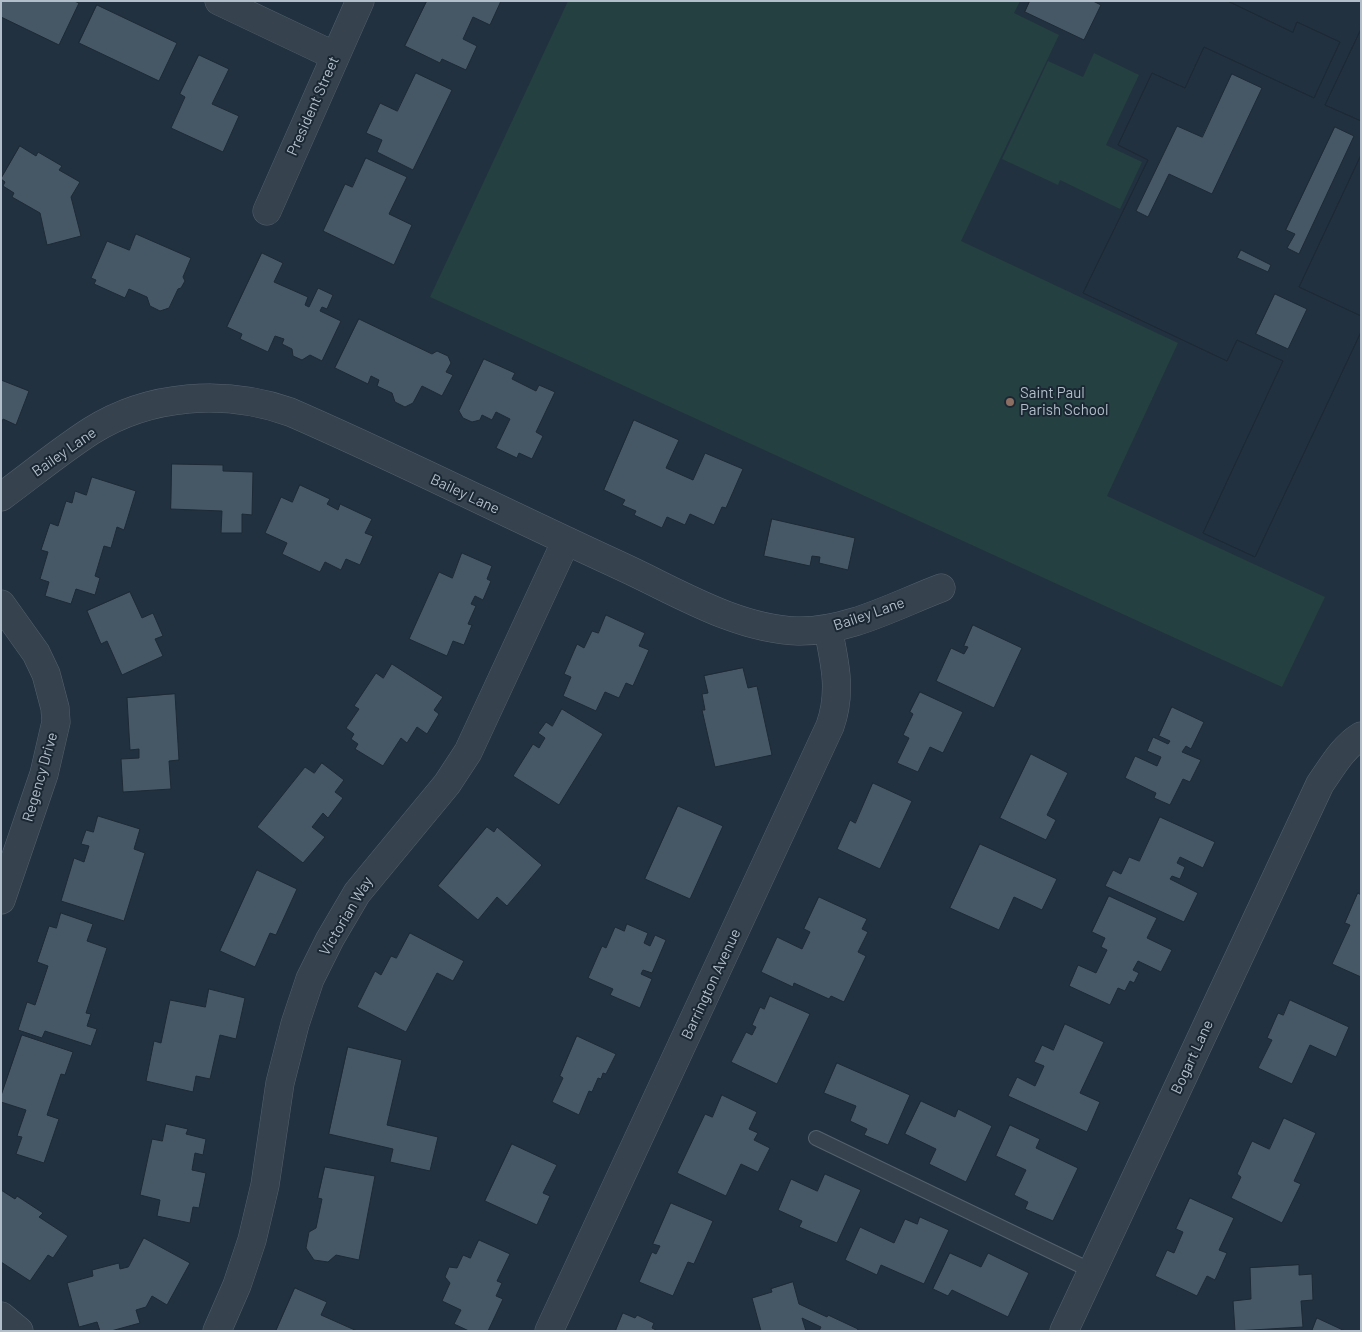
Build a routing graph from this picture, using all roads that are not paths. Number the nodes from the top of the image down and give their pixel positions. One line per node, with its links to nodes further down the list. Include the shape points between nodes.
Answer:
1 (219, 1): 3 (street)
2 (360, 1): 3 (street, President Street)
3 (335, 56): 4 (street, President Street)
4 (267, 211)
5 (1, 497): 6 (street, Bailey Lane, via 90,431 122,415 167,402 230,398 290,412)
6 (566, 541): 9 (street, Bailey Lane, via 749,622 796,630); 16 (street, Victorian Way, via 468,752 447,784 366,880 310,979 282,1075 265,1185 252,1240)
7 (941, 588): 9 (street, Bailey Lane, via 855,622)
8 (1, 604): 11 (street, Regency Drive, via 36,653 46,674 56,722 44,774)
9 (828, 629): 17 (street, Barrington Avenue, via 838,680 836,710 830,726)
10 (1361, 736): 13 (street, Bogart Lane, via 1335,761 1320,784)
11 (1, 900)
12 (816, 1138): 13 (lane)
13 (1092, 1271): 18 (street, Bogart Lane)
14 (1, 1316): 15 (street)
15 (19, 1331)
16 (217, 1331)
17 (549, 1331)
18 (1064, 1331)

